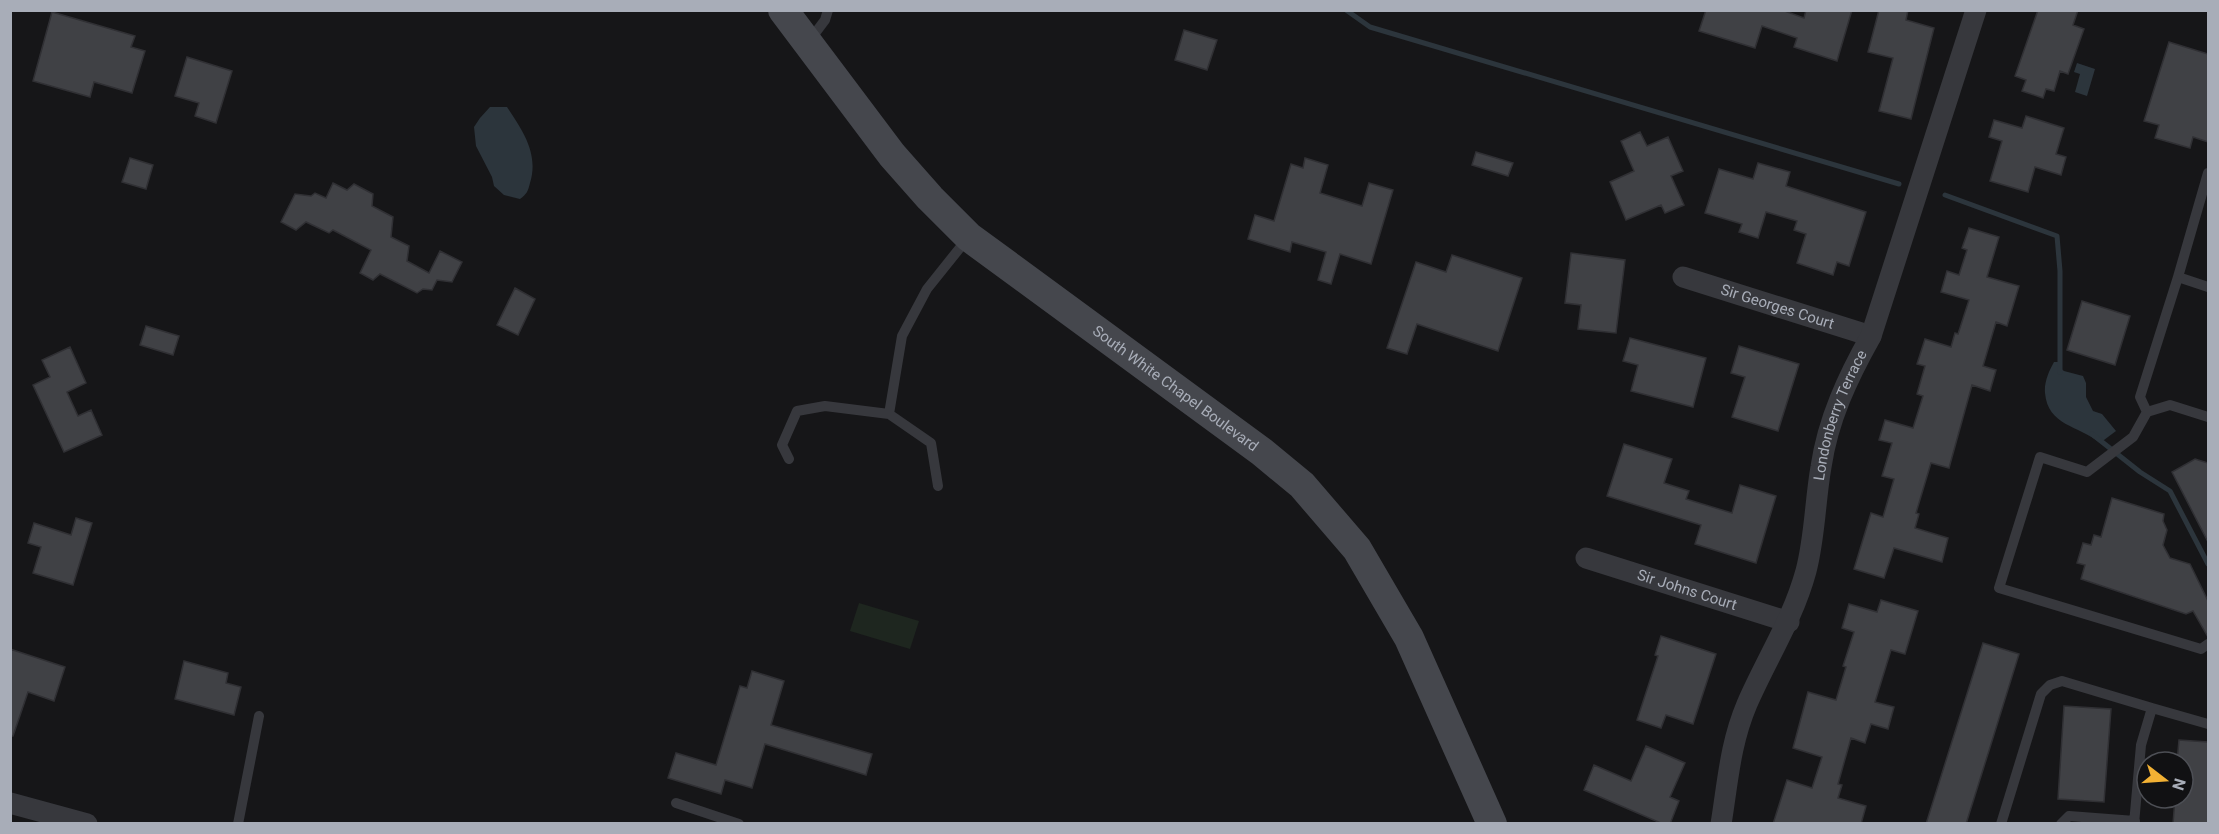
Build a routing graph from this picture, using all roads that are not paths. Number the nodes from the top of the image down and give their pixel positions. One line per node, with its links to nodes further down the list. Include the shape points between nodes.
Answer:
1 (783, 10): 4 (main road, South White Chapel Boulevard)
2 (828, 10): 4 (lane)
3 (1976, 10): 10 (street, Londonberry Terrace)
4 (808, 43): 6 (main road, South White Chapel Boulevard, via 892,155)
5 (2208, 173): 8 (lane)
6 (969, 237): 12 (lane, via 927,289 902,336); 28 (main road, South White Chapel Boulevard, via 1302,485 1357,549 1384,593 1409,638)
7 (1683, 277): 10 (street, Sir Georges Court)
8 (2178, 277): 9 (lane); 11 (lane, via 2140,397)
9 (2208, 287)
10 (1871, 336): 17 (street, Londonberry Terrace, via 1847,379 1831,424 1806,570)
11 (2147, 412): 13 (lane, via 2170,405); 18 (lane, via 2133,437 2087,472 2040,457 1999,588 2202,649)
12 (889, 414): 14 (lane, via 825,406 797,411 782,445); 15 (lane, via 931,443)
13 (2208, 417)
14 (789, 459)
15 (938, 486)
16 (1586, 558): 17 (street, Sir Johns Court)
17 (1789, 622): 29 (street, Londonberry Terrace, via 1747,704 1731,749)
18 (2208, 644)
19 (2152, 708): 21 (lane); 24 (lane, via 2141,745); 30 (lane, via 2061,681 2050,685 2041,694)
20 (259, 716): 26 (lane)
21 (2208, 724)
22 (10, 803): 25 (street)
23 (676, 803): 27 (lane)
24 (2134, 822): 31 (lane, via 2069,816)
25 (87, 824)
26 (238, 824)
27 (739, 824)
28 (1492, 824)
29 (1721, 824)
30 (2001, 824)
31 (2061, 824)

